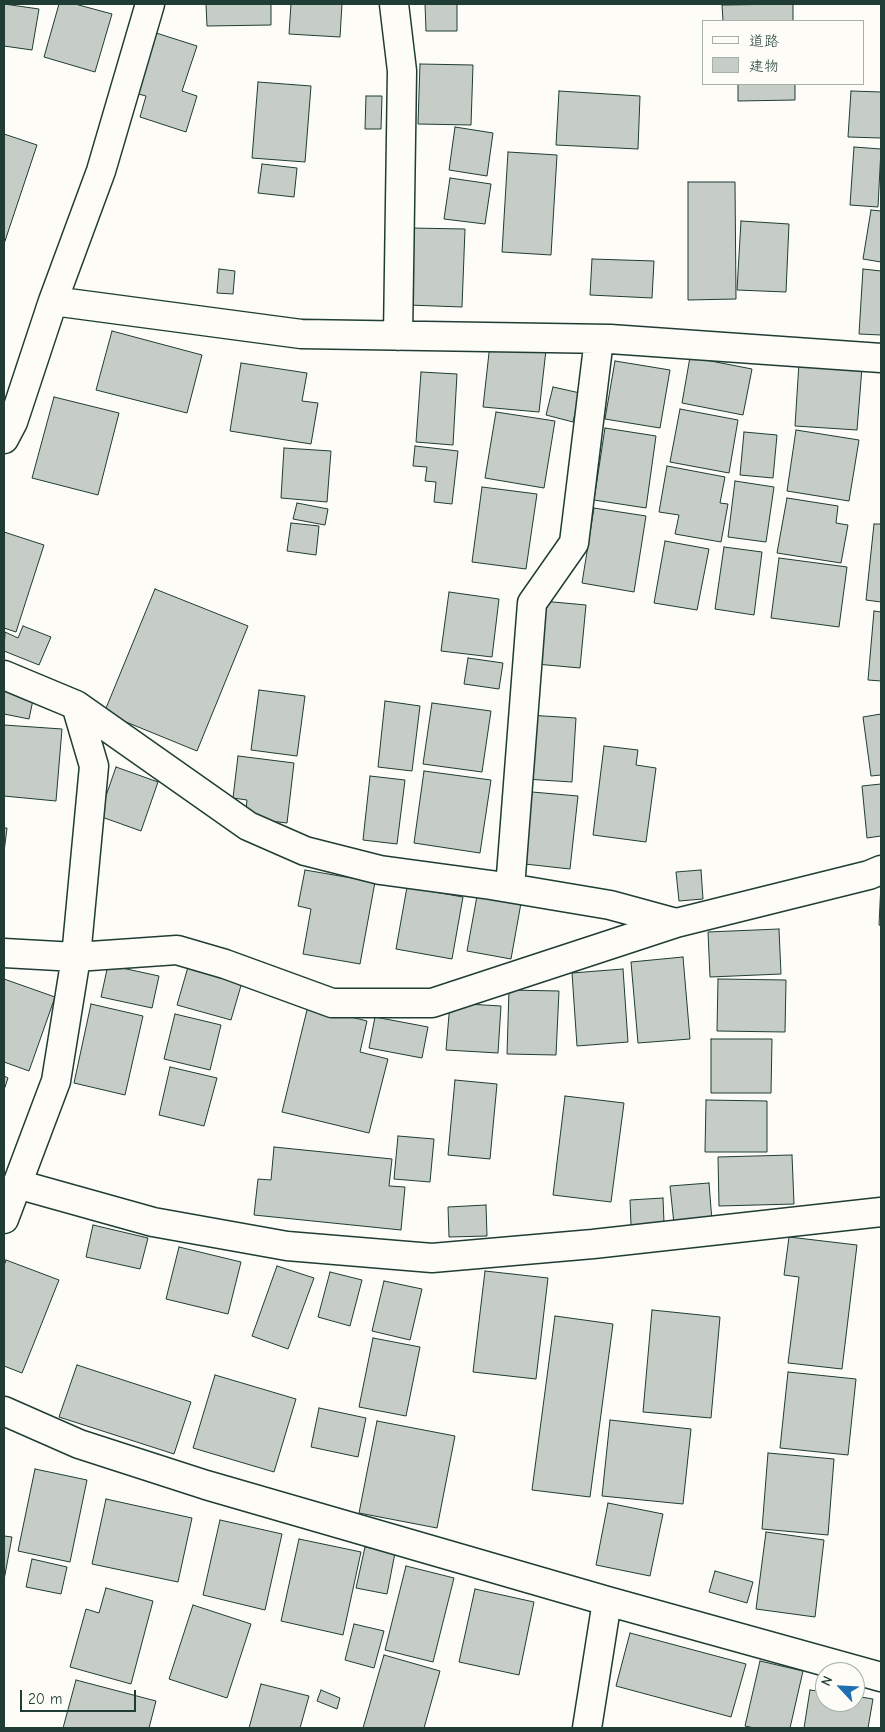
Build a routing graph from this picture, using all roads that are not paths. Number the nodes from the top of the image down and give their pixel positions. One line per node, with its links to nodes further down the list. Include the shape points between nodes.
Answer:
1 (150, 4): 3 (street, via 101,171)
2 (394, 4): 4 (street, via 402,71)
3 (53, 301): 4 (street, via 301,334); 7 (street)
4 (398, 336): 5 (street)
5 (599, 339): 6 (street); 12 (street, via 574,543 532,603)
6 (881, 358)
7 (8, 431): 8 (street)
8 (4, 454)
9 (4, 675): 10 (street)
10 (76, 705): 12 (street, via 248,826 304,851 380,870); 15 (street, via 94,766)
11 (881, 870): 13 (street)
12 (510, 888): 13 (street, via 610,905)
13 (676, 924): 15 (street, via 432,1003 332,1003 177,950)
14 (4, 953): 15 (street)
15 (76, 957): 16 (street, via 56,1081)
16 (17, 1184): 17 (street, via 153,1222 268,1243 432,1258); 18 (street)
17 (881, 1212)
18 (4, 1219)
19 (4, 1411): 20 (street, via 79,1444 161,1470)
20 (607, 1601): 21 (street); 22 (street)
21 (881, 1677)
22 (586, 1728)

